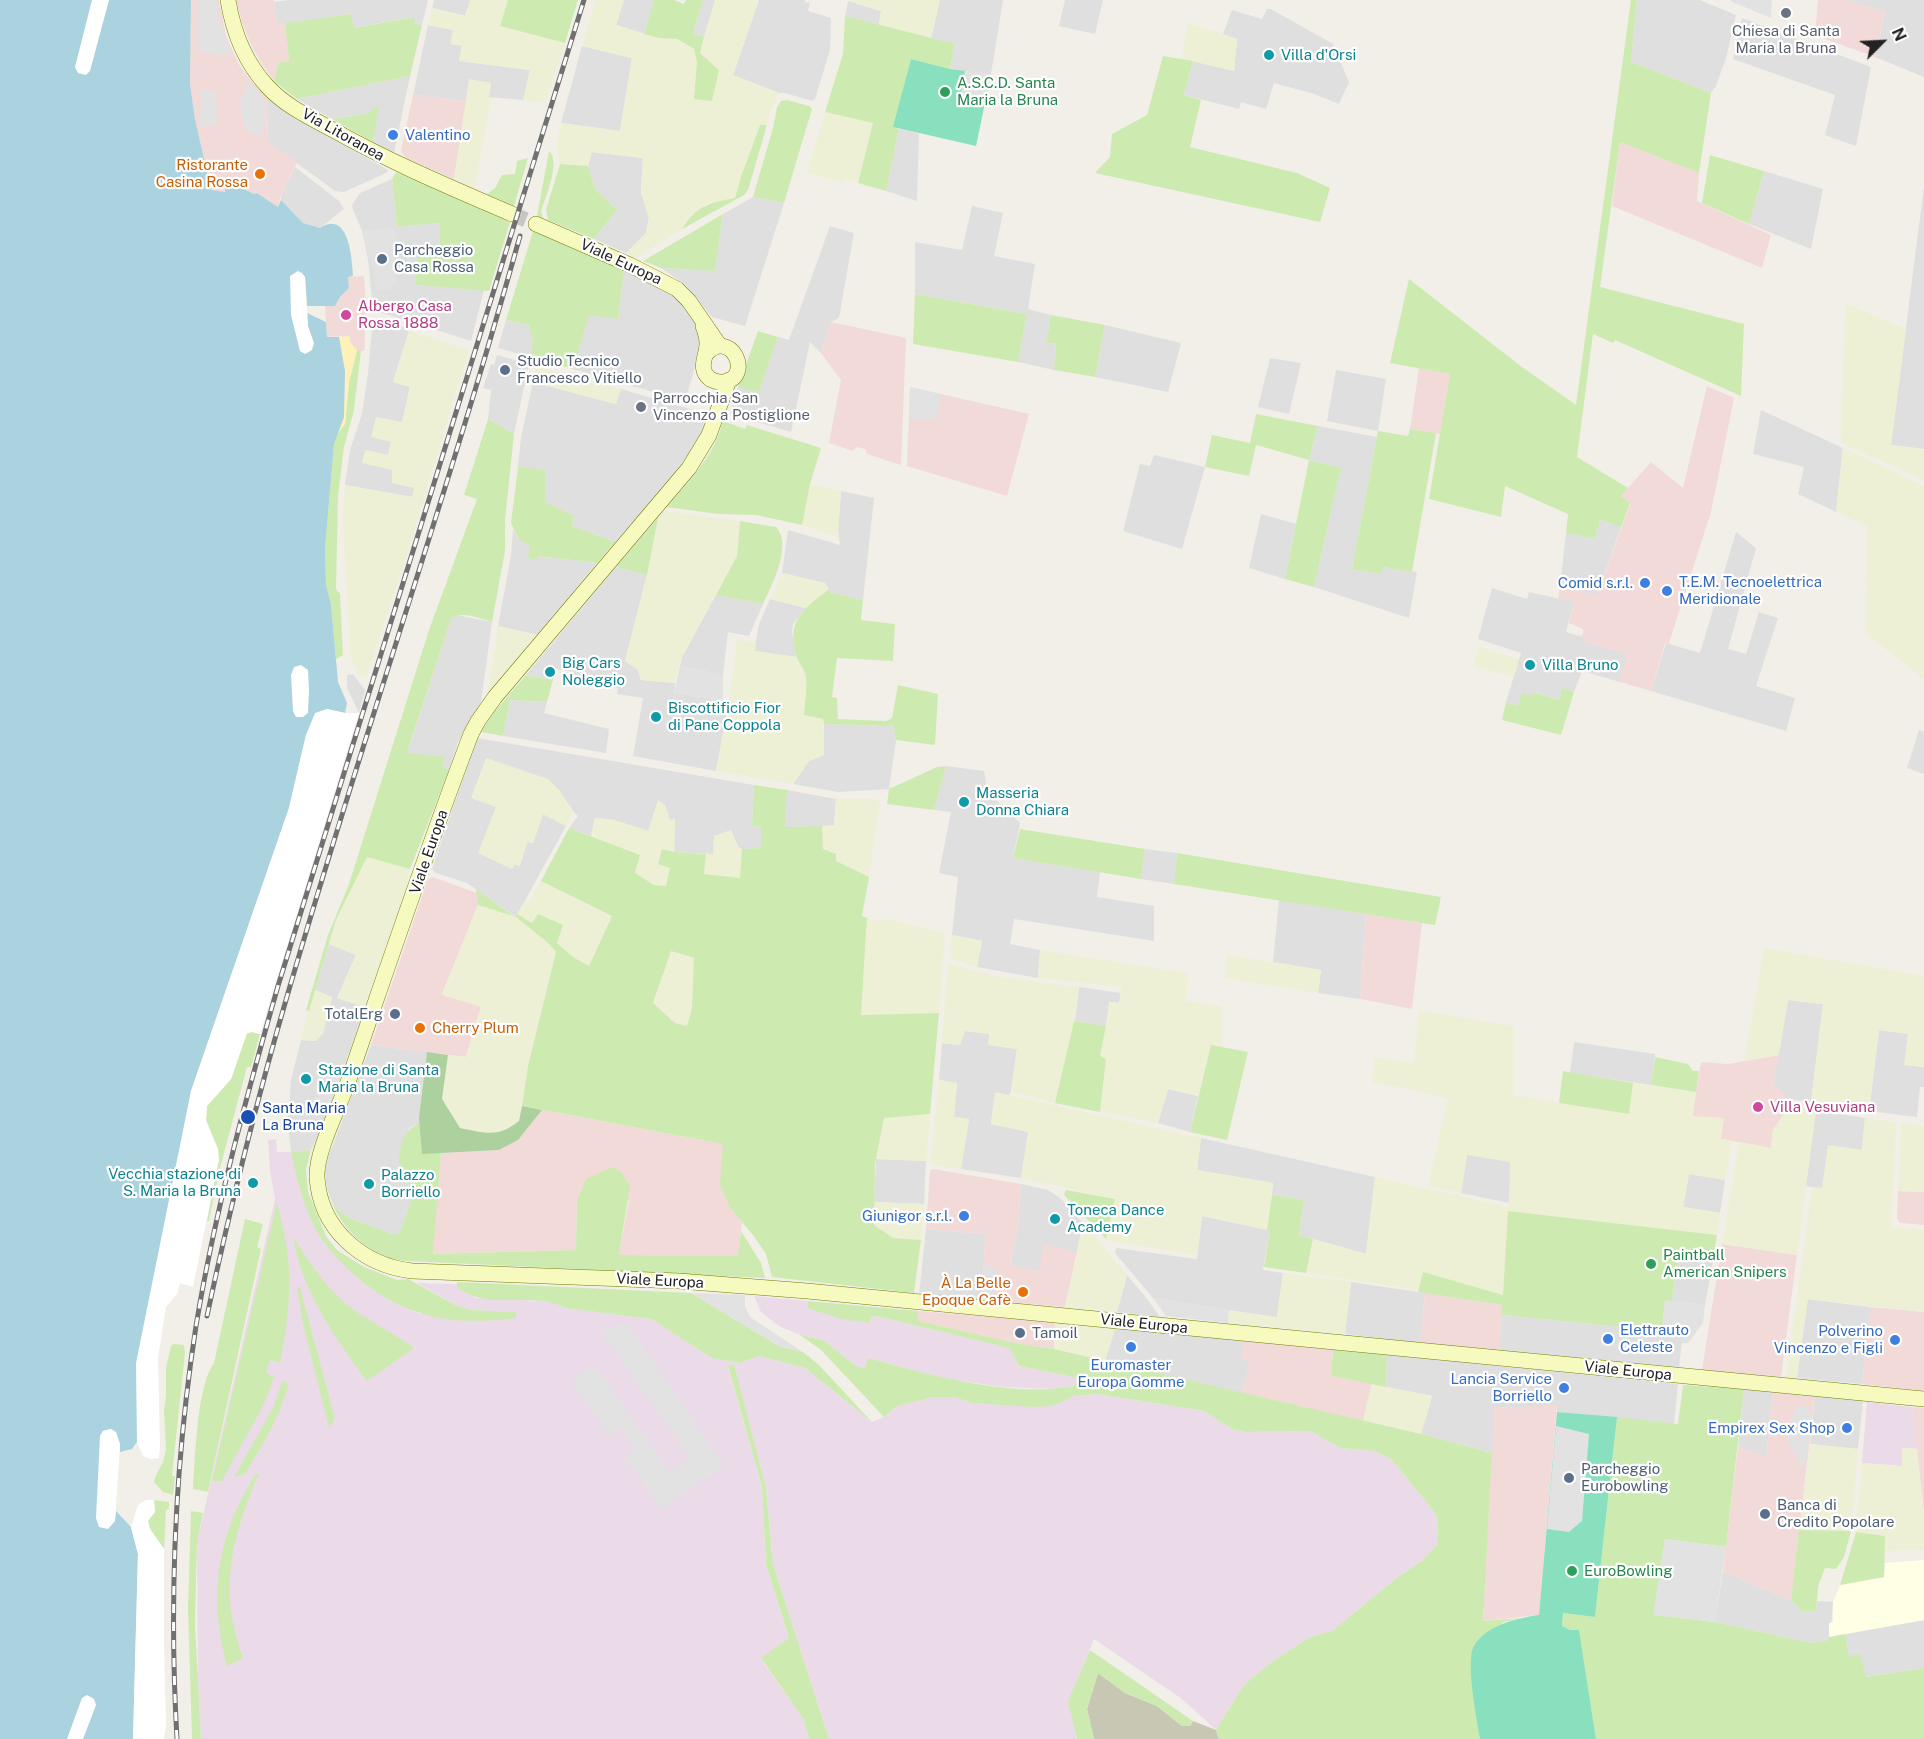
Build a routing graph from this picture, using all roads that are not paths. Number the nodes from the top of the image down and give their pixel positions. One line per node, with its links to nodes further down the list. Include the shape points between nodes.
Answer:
1 (228, 0): 2 (street, Via Litoranea, via 247,58 268,87 285,102 395,163)
2 (512, 214)
3 (536, 224): 4 (street, Viale Europa, via 664,281)
4 (697, 312): 5 (street, Viale Europa); 6 (street, Viale Europa, via 706,337)
5 (720, 346): 6 (street); 7 (street, via 731,350 738,359 737,371)
6 (706, 354): 7 (street, via 703,365 707,376)
7 (722, 380): 8 (street, Viale Europa, via 709,435 689,468 498,693 471,734 318,1160 317,1176 327,1217 352,1247 380,1263 412,1271 679,1281 797,1290)
8 (1924, 1399)

